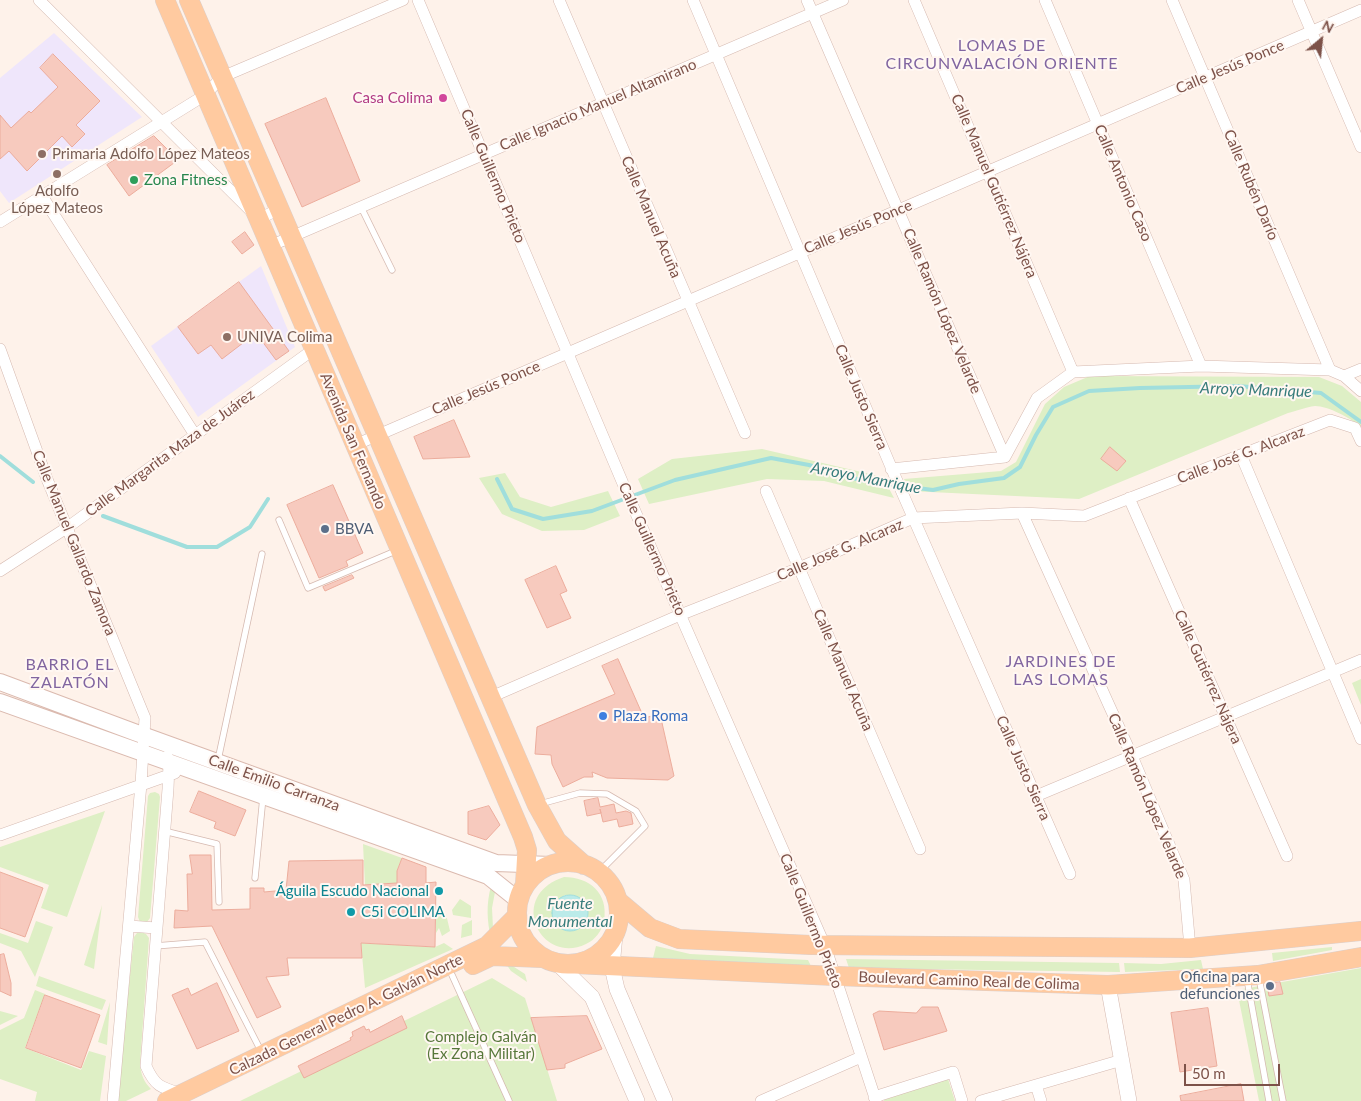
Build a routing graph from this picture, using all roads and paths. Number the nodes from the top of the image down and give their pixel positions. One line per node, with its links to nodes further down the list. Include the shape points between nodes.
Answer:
1 (39, 0): 22 (street)
2 (165, 0): 20 (main road, Avenida San Fernando)
3 (189, 0): 18 (main road, Avenida San Fernando)
4 (403, 0): 18 (street)
5 (418, 0): 25 (street, Calle Guillermo Prieto)
6 (559, 0): 21 (street, Calle Manuel Acuña)
7 (692, 0): 17 (street, Calle Justo Sierra)
8 (807, 0): 15 (street, Calle Ramón López Velarde)
9 (843, 0): 15 (street, Calle Ignacio Manuel Altamirano)
10 (914, 0): 26 (street, Calle Manuel Gutiérrez Nájera)
11 (1045, 0): 23 (street, Calle Antonio Caso)
12 (1172, 0): 19 (street, Calle Rubén Darío)
13 (1298, 0): 16 (street)
14 (1361, 10): 16 (street, Calle Jesús Ponce)
15 (813, 13): 17 (street, Calle Ignacio Manuel Altamirano); 30 (street, Calle Ramón López Velarde)
16 (1312, 31): 19 (street, Calle Jesús Ponce); 24 (street)
17 (716, 55): 21 (street, Calle Ignacio Manuel Altamirano); 35 (street, Calle Justo Sierra)
18 (222, 77): 20 (street); 29 (main road, Avenida San Fernando)
19 (1205, 77): 23 (street, Calle Jesús Ponce); 43 (street, Calle Rubén Darío)
20 (205, 95): 22 (street); 31 (main road, Avenida San Fernando)
21 (603, 103): 25 (street, Calle Ignacio Manuel Altamirano); 37 (street, Calle Manuel Acuña)
22 (160, 122): 27 (street); 31 (street)
23 (1098, 124): 26 (street, Calle Jesús Ponce); 41 (street, Calle Antonio Caso)
24 (1361, 147)
25 (484, 155): 28 (street, Calle Ignacio Manuel Altamirano); 39 (street, Calle Guillermo Prieto)
26 (987, 171): 30 (street, Calle Jesús Ponce); 44 (street, Calle Manuel Gutiérrez Nájera)
27 (42, 196): 32 (street); 48 (street)
28 (361, 207): 33 (street, Calle Ignacio Manuel Altamirano); 36 (lane)
29 (279, 209): 31 (street); 33 (main road, Avenida San Fernando)
30 (898, 210): 35 (street, Calle Jesús Ponce); 53 (street, Calle Ramón López Velarde)
31 (259, 219): 34 (main road, Avenida San Fernando)
32 (0, 222)
33 (292, 237): 34 (street, Calle Ignacio Manuel Altamirano); 49 (main road, Avenida San Fernando)
34 (270, 246): 38 (main road, Avenida San Fernando)
35 (800, 252): 37 (street, Calle Jesús Ponce); 54 (street, Calle Justo Sierra)
36 (392, 270)
37 (687, 301): 39 (street, Calle Jesús Ponce); 47 (street, Calle Manuel Acuña)
38 (314, 348): 48 (street, Calle Margarita Maza de Juárez); 51 (main road, Avenida San Fernando)
39 (568, 353): 49 (street, Calle Jesús Ponce); 66 (street, Calle Guillermo Prieto)
40 (1, 354): 60 (street, Calle Manuel Gallardo Zamora)
41 (1201, 366): 43 (street); 44 (street)
42 (1361, 369): 45 (street)
43 (1330, 370): 45 (street)
44 (1073, 372): 53 (street, via 1037,398)
45 (1344, 376): 46 (street)
46 (1361, 391)
47 (745, 433)
48 (195, 434): 60 (street, Calle Margarita Maza de Juárez)
49 (377, 435): 51 (street, Calle Jesús Ponce); 65 (main road, Avenida San Fernando)
50 (1361, 441): 52 (street, Calle José G. Alcaraz, via 1355,428 1330,420)
51 (355, 445): 61 (main road, Avenida San Fernando)
52 (1241, 454): 56 (street, Calle José G. Alcaraz); 69 (street)
53 (1004, 457): 54 (street)
54 (893, 471): 58 (street, Calle Justo Sierra)
55 (766, 491): 63 (street, Calle Manuel Acuña)
56 (1129, 498): 57 (street, Calle José G. Alcaraz, via 1084,516); 73 (street, Calle Gutiérrez Nájera)
57 (1022, 513): 58 (street, Calle José G. Alcaraz); 78 (street, Calle Ramón López Velarde)
58 (913, 518): 63 (street, Calle José G. Alcaraz); 82 (street, Calle Justo Sierra)
59 (279, 520): 61 (lane, via 308,588)
60 (68, 527): 64 (street, Calle Margarita Maza de Juárez); 74 (street, Calle Manuel Gallardo Zamora, via 145,718)
61 (400, 549): 67 (main road, Avenida San Fernando)
62 (262, 554): 79 (lane)
63 (799, 568): 66 (street, Calle José G. Alcaraz); 87 (street, Calle Manuel Acuña)
64 (0, 571)
65 (455, 614): 67 (main road); 71 (main road, Avenida San Fernando)
66 (680, 615): 71 (street, Calle José G. Alcaraz); 103 (street, Calle Guillermo Prieto)
67 (432, 626): 89 (main road, Avenida San Fernando, via 523,837)
68 (1361, 660): 69 (street)
69 (1332, 672): 73 (street); 75 (street)
70 (0, 682): 74 (main road, Calle Emilio Carranza)
71 (491, 697): 84 (main road, Avenida San Fernando)
72 (0, 702): 77 (main road, Calle Emilio Carranza)
73 (1225, 717): 78 (street); 88 (street, Calle Gutiérrez Nájera)
74 (145, 736): 76 (main road, Calle Emilio Carranza); 77 (street, Calle Manuel Gallardo Zamora)
75 (1361, 739)
76 (162, 742): 79 (main road, Calle Emilio Carranza); 80 (street)
77 (143, 754): 80 (main road, Calle Emilio Carranza); 81 (street, Calle Manuel Gallardo Zamora)
78 (1132, 756): 82 (street); 105 (street, Calle Ramón López Velarde, via 1184,880)
79 (217, 762): 89 (main road, Calle Emilio Carranza, via 496,863)
80 (174, 769): 81 (street); 83 (main road, Calle Emilio Carranza); 85 (street)
81 (142, 784): 86 (street); 97 (street, Calle Manuel Gallardo Zamora)
82 (1036, 796): 92 (street, Calle Justo Sierra)
83 (263, 797): 93 (lane); 94 (main road, Calle Emilio Carranza, via 488,876)
84 (537, 805): 91 (main road, Avenida San Fernando, via 556,842); 91 (lane, via 580,794 608,794 636,811 645,826)
85 (164, 831): 96 (lane, via 218,844); 98 (street)
86 (0, 835)
87 (920, 849)
88 (1287, 856)
89 (526, 865): 90 (main road, Calle Emilio Carranza); 94 (main road, Avenida San Fernando)
90 (551, 865): 91 (main road, via 568,862); 94 (main road, via 536,872)
91 (592, 869): 95 (main road, via 611,885)
92 (1070, 874)
93 (255, 878)
94 (520, 900): 107 (main road, via 520,933 529,947); 114 (main road, Calzada General Pedro A. Galván Norte, via 488,946)
95 (618, 901): 100 (main road); 103 (main road, Boulevard Camino Real de Colima, via 650,928 679,939)
96 (219, 902)
97 (129, 926): 98 (street); 123 (street, Calle Manuel Gallardo Zamora)
98 (156, 928): 102 (street)
99 (1361, 931): 101 (main road, Boulevard Camino Real de Colima)
100 (615, 935): 107 (main road, via 606,949 592,959); 108 (street)
101 (1260, 942): 104 (main road, Boulevard Camino Real de Colima); 110 (main road, via 1254,960)
102 (155, 946): 114 (lane, via 205,942); 121 (street, via 146,1066 152,1080)
103 (825, 946): 105 (main road, Boulevard Camino Real de Colima); 111 (street, Calle Guillermo Prieto)
104 (1219, 946): 105 (main road, Boulevard Camino Real de Colima); 112 (main road, via 1224,962)
105 (1190, 948)
106 (1361, 957): 110 (main road, Boulevard Camino Real de Colima)
107 (558, 962): 108 (main road, Boulevard Camino Real de Colima); 109 (main road, Calzada General Pedro A. Galván Norte, via 492,956); 125 (street, via 592,997)
108 (612, 967): 111 (main road, Boulevard Camino Real de Colima); 126 (street, via 617,989)
109 (452, 975): 121 (main road, Calzada General Pedro A. Galván Norte); 124 (lane)
110 (1257, 975): 112 (main road, Boulevard Camino Real de Colima); 117 (lane); 119 (lane)
111 (835, 976): 113 (main road, Boulevard Camino Real de Colima); 115 (street, Calle Guillermo Prieto)
112 (1217, 978): 113 (main road, Boulevard Camino Real de Colima)
113 (1108, 985): 116 (street)
114 (263, 1055): 121 (main road, Calzada General Pedro A. Galván Norte)
115 (861, 1057): 120 (street); 122 (street, Calle Guillermo Prieto)
116 (1122, 1060): 118 (street); 131 (street)
117 (1279, 1082): 119 (lane); 133 (lane)
118 (1036, 1085): 129 (street); 130 (street)
119 (1266, 1085): 132 (lane)
120 (779, 1097): 127 (street)
121 (182, 1099)
122 (875, 1099): 128 (street, via 953,1072)
123 (113, 1101)
124 (509, 1101)
125 (638, 1101)
126 (665, 1101)
127 (760, 1101)
128 (962, 1101)
129 (981, 1101)
130 (1041, 1101)
131 (1129, 1101)
132 (1269, 1101)
133 (1283, 1101)

